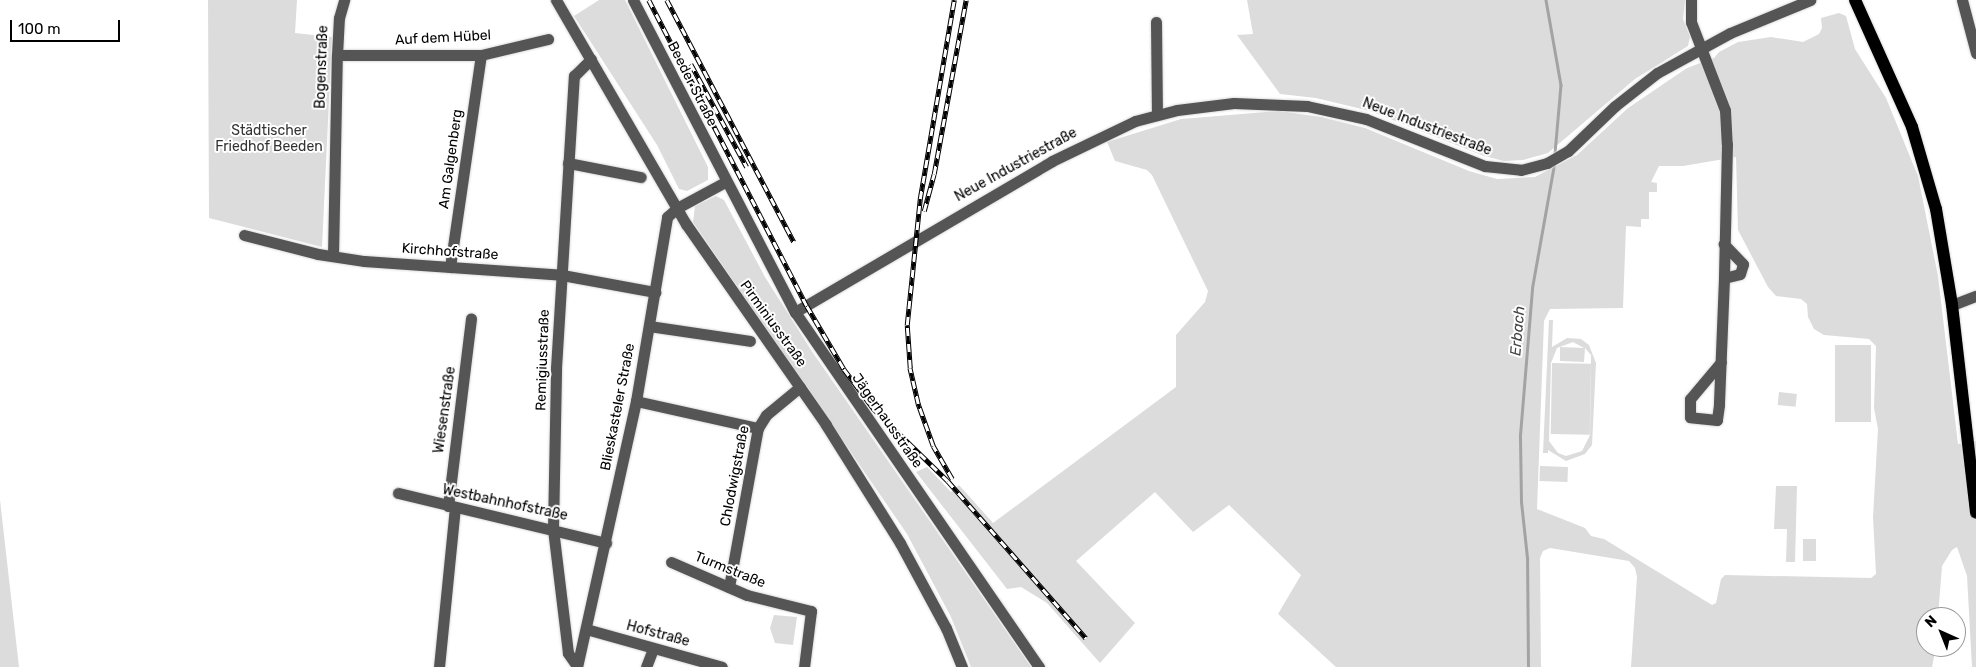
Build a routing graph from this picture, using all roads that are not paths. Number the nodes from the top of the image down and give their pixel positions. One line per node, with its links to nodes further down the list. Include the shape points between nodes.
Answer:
1 (344, 0): 13 (street, Bogenstraße, via 339,18)
2 (556, 0): 14 (street, Pirminiusstraße)
3 (633, 0): 18 (street, Beeder Straße)
4 (1691, 0): 10 (street, via 1691,22)
5 (1810, 0): 10 (street, Neue Industriestraße)
6 (1855, 0): 28 (main road, via 1921,153 1936,209)
7 (1962, 0): 11 (street)
8 (1156, 22): 15 (street)
9 (548, 39): 12 (street, Auf dem Hübel)
10 (1702, 48): 15 (street, Neue Industriestraße, via 1643,84 1563,154 1547,163 1521,170 1497,169 1366,119 1307,106 1234,103); 21 (street, via 1720,90 1727,127)
11 (1976, 52)
12 (481, 55): 13 (street, Auf dem Hübel); 23 (street, Am Galgenberg)
13 (337, 56): 22 (street, Bogenstraße)
14 (591, 59): 16 (street, Remigiusstraße, via 574,76); 19 (street, Pirminiusstraße)
15 (1158, 114): 29 (street, Neue Industriestraße, via 1106,133 1052,161)
16 (568, 163): 17 (street); 24 (street, Remigiusstraße)
17 (641, 177)
18 (725, 182): 19 (street); 29 (street, Jägerhausstraße)
19 (676, 208): 26 (street, Blieskasteler Straße, via 668,217); 34 (street, Pirminiusstraße, via 748,317)
20 (244, 235): 22 (street, Kirchhofstraße)
21 (1724, 244): 25 (street); 25 (street, via 1743,264 1740,274)
22 (332, 256): 23 (street, Kirchhofstraße)
23 (450, 267): 24 (street, Kirchhofstraße)
24 (562, 275): 26 (street, Kirchhofstraße); 40 (street, Remigiusstraße)
25 (1724, 278): 33 (street)
26 (655, 292): 31 (street, Blieskasteler Straße)
27 (1976, 296): 28 (street)
28 (1952, 305): 39 (main road)
29 (795, 312): 52 (street, Jägerhausstraße)
30 (472, 318): 38 (street, Wiesenstraße)
31 (649, 326): 32 (street); 35 (street, Blieskasteler Straße)
32 (750, 341)
33 (1721, 362): 33 (street, via 1694,392 1688,405 1690,417 1717,420)
34 (800, 387): 36 (street, Chlodwigstraße, via 766,415); 51 (street, Pirminiusstraße, via 900,543 946,628)
35 (636, 402): 36 (street); 41 (street, Blieskasteler Straße)
36 (758, 428): 43 (street, Chlodwigstraße)
37 (398, 493): 38 (street, Westbahnhofstraße)
38 (452, 507): 40 (street, Westbahnhofstraße); 46 (street, Wiesenstraße)
39 (1976, 513)
40 (553, 528): 41 (street, Westbahnhofstraße); 47 (street, Remigiusstraße, via 568,653)
41 (606, 543): 44 (street, Blieskasteler Straße)
42 (671, 562): 43 (street, Turmstraße)
43 (729, 587): 50 (street, Turmstraße, via 762,600 812,611)
44 (586, 630): 45 (street, Hofstraße); 47 (street, Blieskasteler Straße)
45 (652, 649): 48 (street); 49 (street, Hofstraße)
46 (439, 667)
47 (577, 667)
48 (646, 667)
49 (722, 667)
50 (804, 667)
51 (962, 667)
52 (1039, 667)

